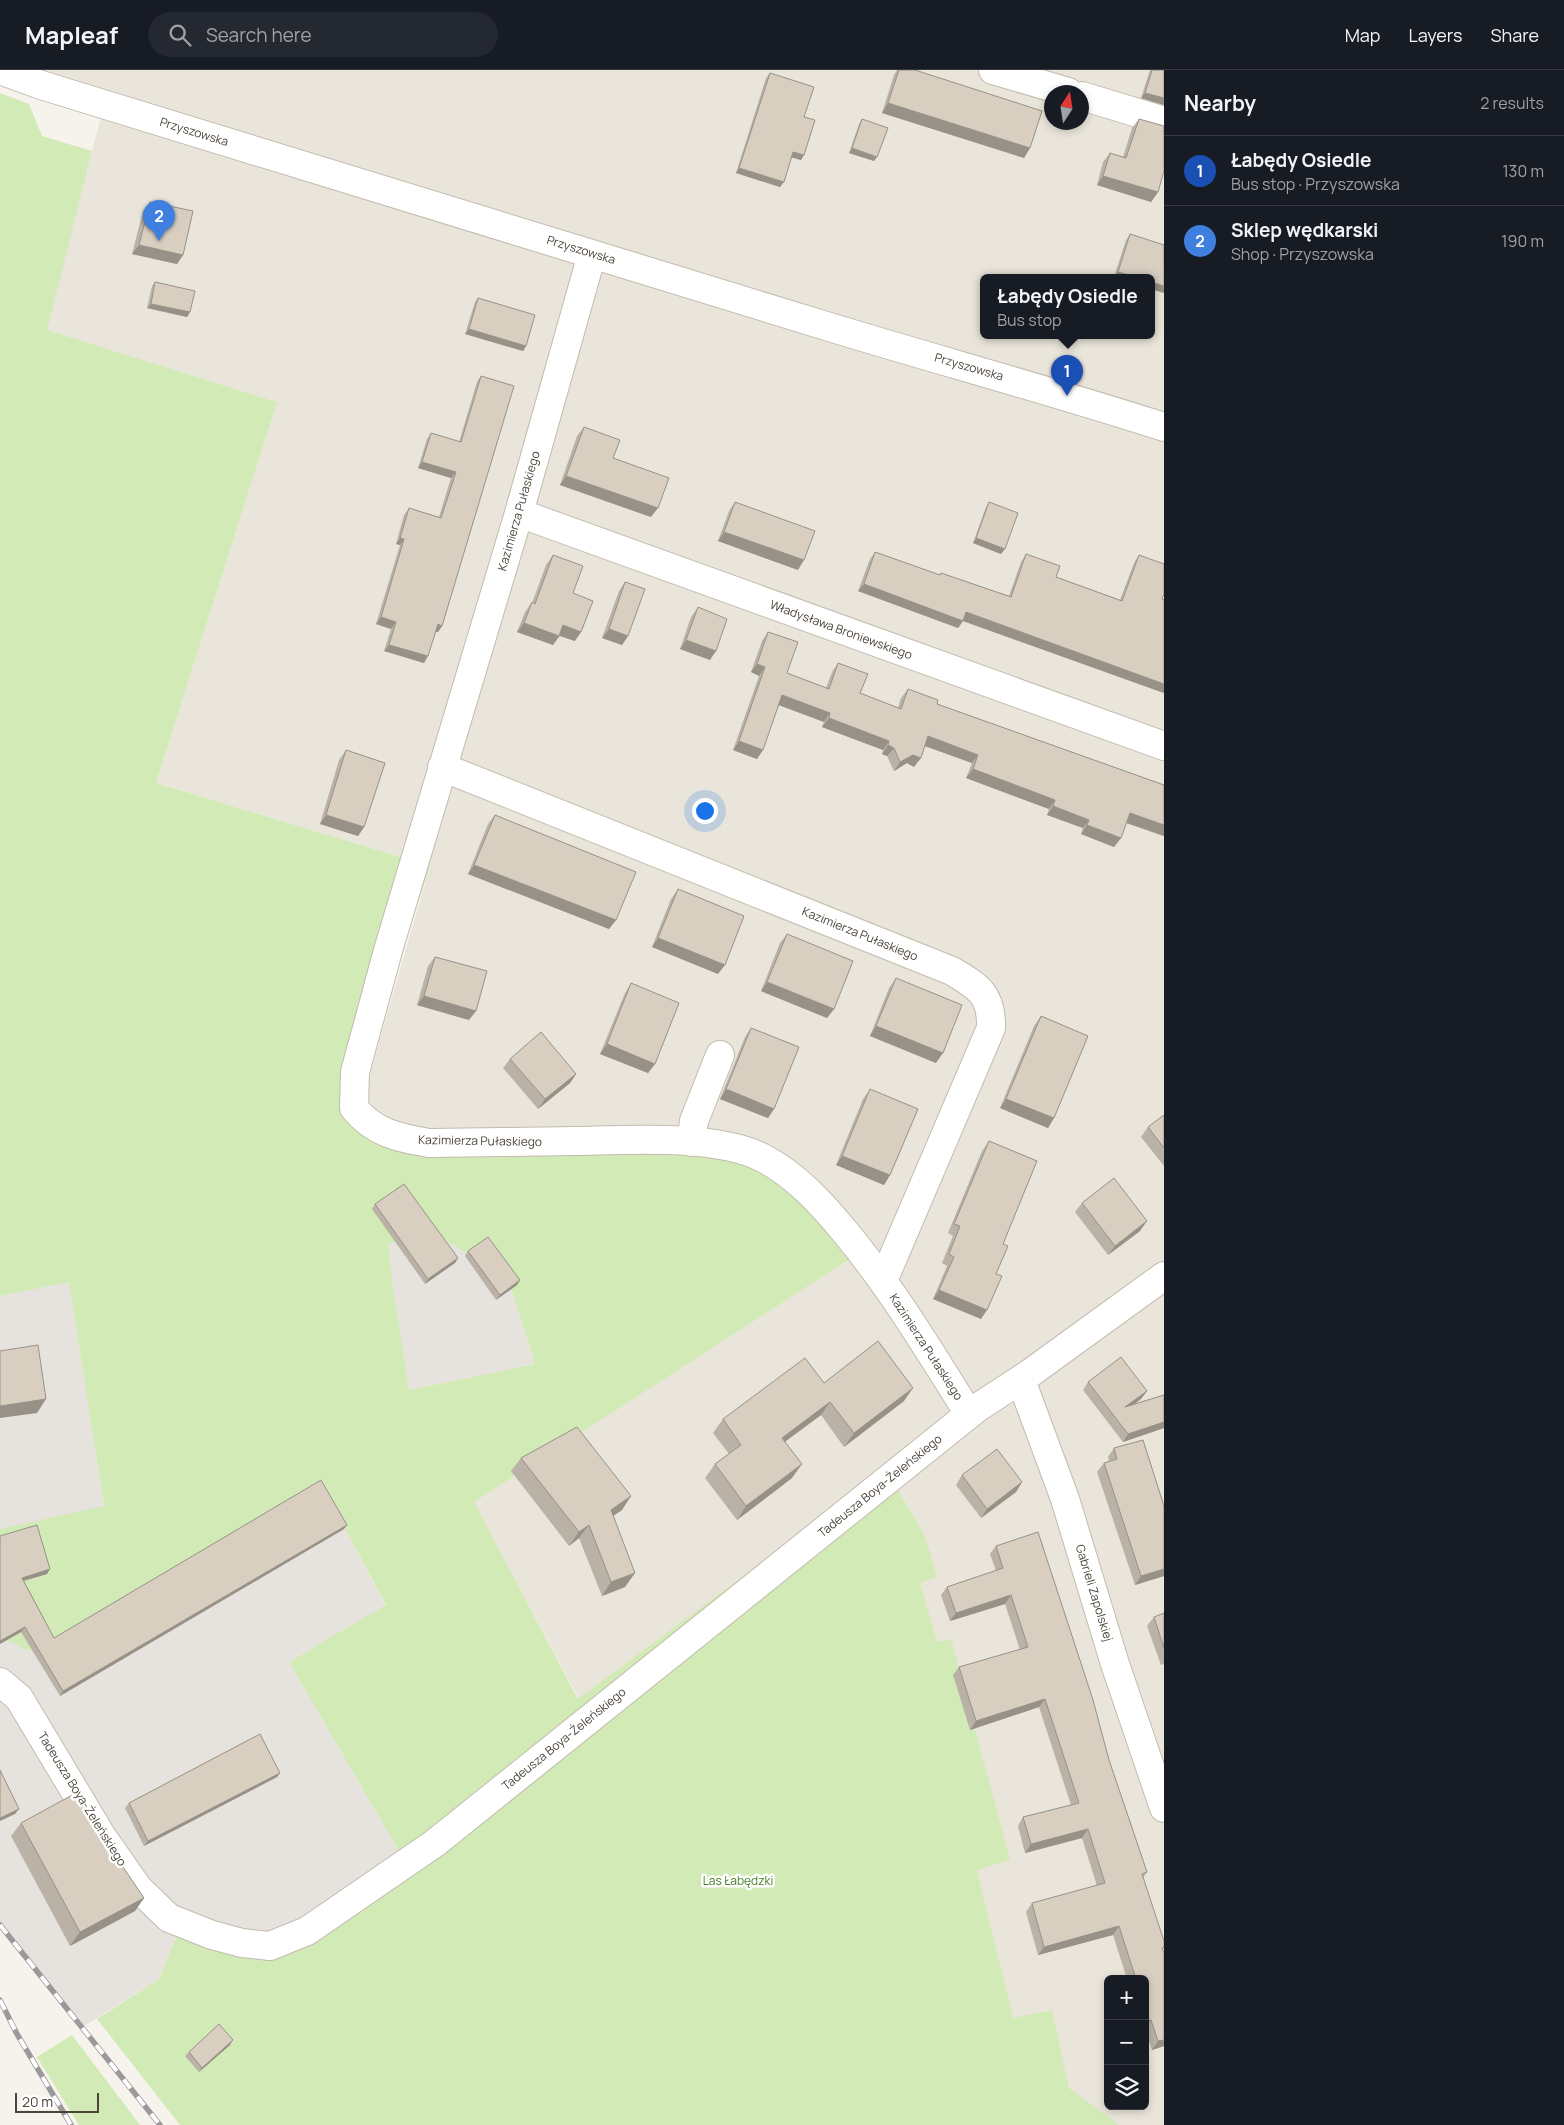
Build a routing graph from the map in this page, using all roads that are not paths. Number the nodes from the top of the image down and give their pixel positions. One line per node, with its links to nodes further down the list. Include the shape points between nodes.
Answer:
1 (0, 70): 6 (street, Przyszowska)
2 (993, 70): 3 (street)
3 (1044, 85)
4 (1089, 98): 5 (street)
5 (1164, 121)
6 (592, 254): 7 (street, Przyszowska); 8 (street, Kazimierza Pułaskiego)
7 (1164, 427)
8 (519, 513): 9 (street, Władysława Broniewskiego); 10 (street, Kazimierza Pułaskiego)
9 (1164, 746)
10 (442, 767): 12 (street, Kazimierza Pułaskiego, via 356,1072 354,1108 363,1120 380,1130 400,1138 429,1142); 14 (street, Kazimierza Pułaskiego, via 952,971 987,998 991,1028)
11 (720, 1055): 12 (street, via 697,1111)
12 (691, 1142): 14 (street, Kazimierza Pułaskiego, via 718,1143 762,1157 795,1178 822,1204)
13 (1164, 1276): 15 (street, Tadeusza Boya-Żeleńskiego)
14 (883, 1281): 16 (street, Kazimierza Pułaskiego)
15 (1021, 1380): 16 (street, Tadeusza Boya-Żeleńskiego); 18 (street, Gabrieli Zapolskiej, via 1065,1499 1115,1664)
16 (969, 1414): 17 (street, Tadeusza Boya-Żeleńskiego, via 435,1843 307,1931 270,1946 212,1935 168,1918 138,1888 101,1834 19,1698)
17 (0, 1682)
18 (1164, 1808)

